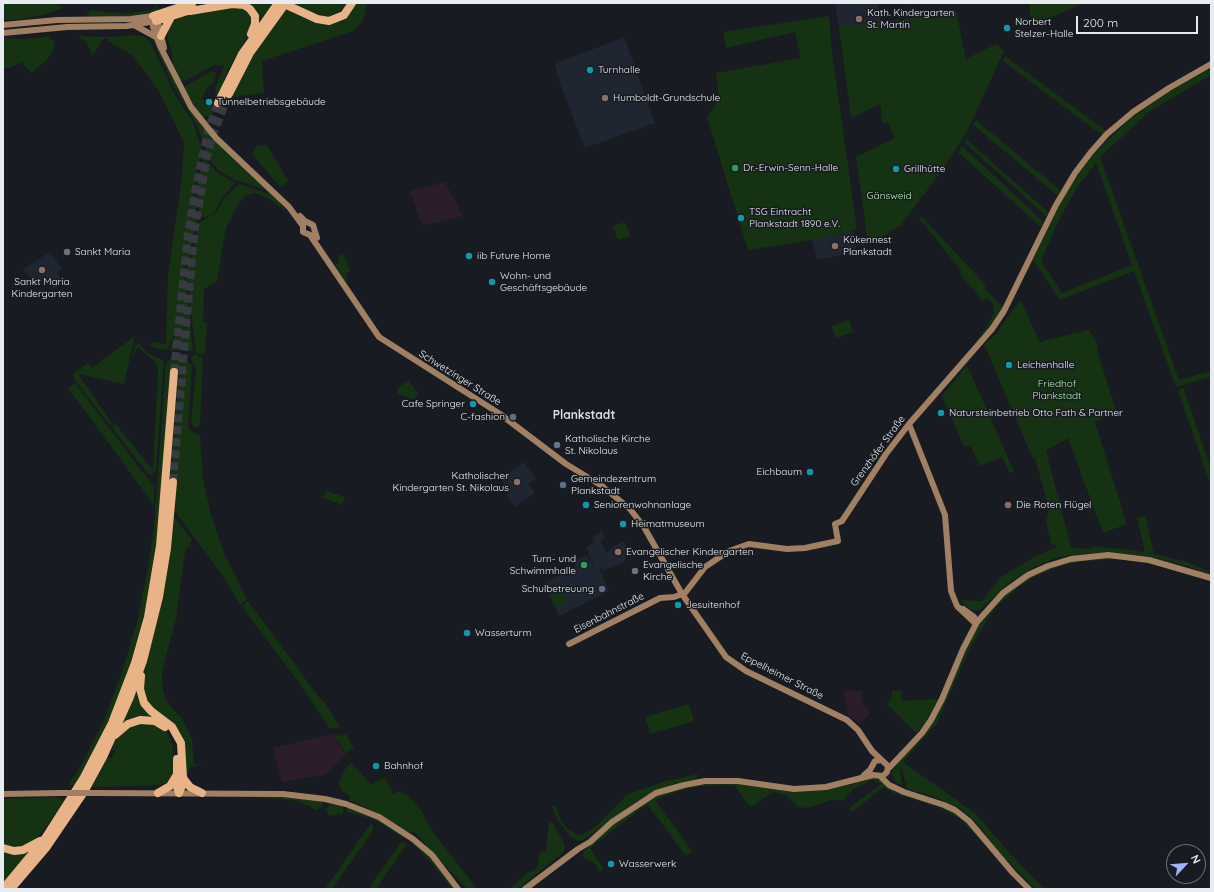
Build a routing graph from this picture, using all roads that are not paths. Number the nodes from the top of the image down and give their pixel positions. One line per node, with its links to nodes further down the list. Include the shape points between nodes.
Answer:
1 (208, 3): 6 (highway)
2 (278, 3): 13 (highway)
3 (282, 3): 5 (highway, bridge)
4 (350, 3): 5 (highway, via 344,14 329,21 317,19)
5 (289, 5): 15 (highway, via 250,53)
6 (191, 7): 7 (highway); 8 (highway); 13 (highway, via 235,4 246,6 255,18)
7 (171, 17): 8 (highway); 12 (highway)
8 (154, 19): 9 (street, via 57,20); 10 (street); 12 (street)
9 (3, 25)
10 (134, 25): 11 (street, via 67,27); 12 (street)
11 (3, 33)
12 (158, 36): 17 (street, via 182,92 204,124)
13 (249, 42): 16 (highway)
14 (1211, 64): 20 (street, Grenzhöfer Straße, via 1133,112 1090,152 1056,205 1005,310 992,329)
15 (229, 94)
16 (218, 102)
17 (305, 225): 18 (street, via 313,225); 18 (street, via 303,232)
18 (312, 233): 23 (street, Schwetzinger Straße, via 379,337 500,414 559,459 624,503 644,527)
19 (174, 372): 44 (highway, via 160,546 146,624 130,677 109,729 84,779)
20 (909, 424): 23 (street, Grenzhöfer Straße, via 842,521 835,524 838,540 806,548 786,549 749,544 729,551 705,567 689,589); 24 (street, via 945,515)
21 (173, 482): 29 (highway, via 161,584)
22 (1211, 578): 25 (street, via 1128,556 1071,559 1028,575)
23 (682, 594): 28 (street, Eisenbahnstraße, via 660,598); 31 (street, Eppelheimer Straße, via 731,662 847,720 858,730)
24 (952, 597): 26 (street); 27 (street, via 957,606)
25 (985, 611): 26 (street); 27 (street)
26 (971, 615): 27 (street)
27 (976, 623): 32 (street, via 931,720 922,734)
28 (568, 644)
29 (143, 661): 30 (highway); 37 (highway, via 140,684 142,696 148,707 172,727 178,737 182,751)
30 (112, 738): 37 (highway, via 124,727 136,721 159,723 168,730 175,742); 47 (highway, via 84,792 61,827)
31 (868, 746): 33 (street, Eppelheimer Straße); 34 (street, Eppelheimer Straße)
32 (903, 752): 33 (street); 35 (street)
33 (883, 760): 34 (street); 35 (street, Eppelheimer Straße)
34 (873, 766): 36 (street, Eppelheimer Straße); 38 (street)
35 (888, 770): 36 (street); 39 (street, via 889,779)
36 (878, 775): 38 (street); 39 (street)
37 (180, 776): 40 (highway); 41 (highway, via 182,786); 42 (highway, via 190,787)
38 (860, 778): 49 (street, via 826,787 805,789 705,780 656,793 632,808)
39 (898, 790): 50 (street, via 944,805 969,821)
40 (158, 793): 41 (street); 43 (street, bridge)
41 (179, 793): 42 (street)
42 (202, 793): 48 (street, via 298,795 346,804 380,817 413,839 432,855)
43 (3, 794)
44 (46, 837): 45 (highway, via 23,850); 46 (highway)
45 (3, 848)
46 (3, 889)
47 (11, 889)
48 (458, 889)
49 (525, 889)
50 (1029, 889)

